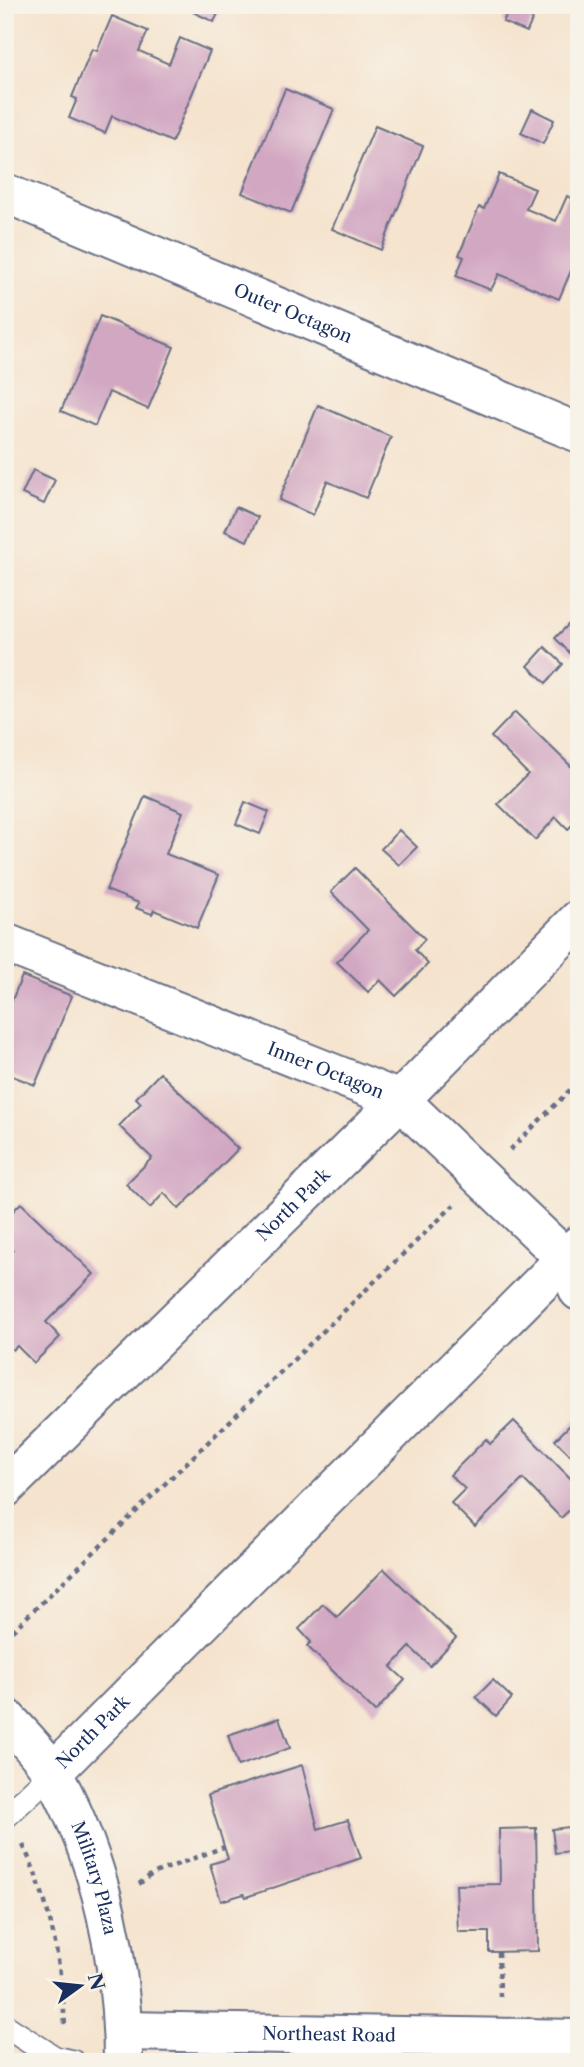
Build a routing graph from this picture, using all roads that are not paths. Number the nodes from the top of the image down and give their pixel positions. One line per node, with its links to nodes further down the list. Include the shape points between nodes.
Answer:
1 (5, 193): 2 (street, Outer Octagon)
2 (579, 433)
3 (579, 919): 5 (street, North Park)
4 (5, 943): 5 (street, Inner Octagon)
5 (400, 1100): 6 (street, Inner Octagon); 7 (street, North Park)
6 (574, 1264): 9 (street, North Park)
7 (5, 1488)
8 (5, 1717): 9 (street, Military Plaza)
9 (52, 1773): 10 (lane); 13 (street, Military Plaza, via 82,1837 105,1914)
10 (6, 1816)
11 (5, 2026): 14 (lane, via 55,2058)
12 (579, 2039): 13 (street, Northeast Road)
13 (124, 2047)
14 (69, 2061)

